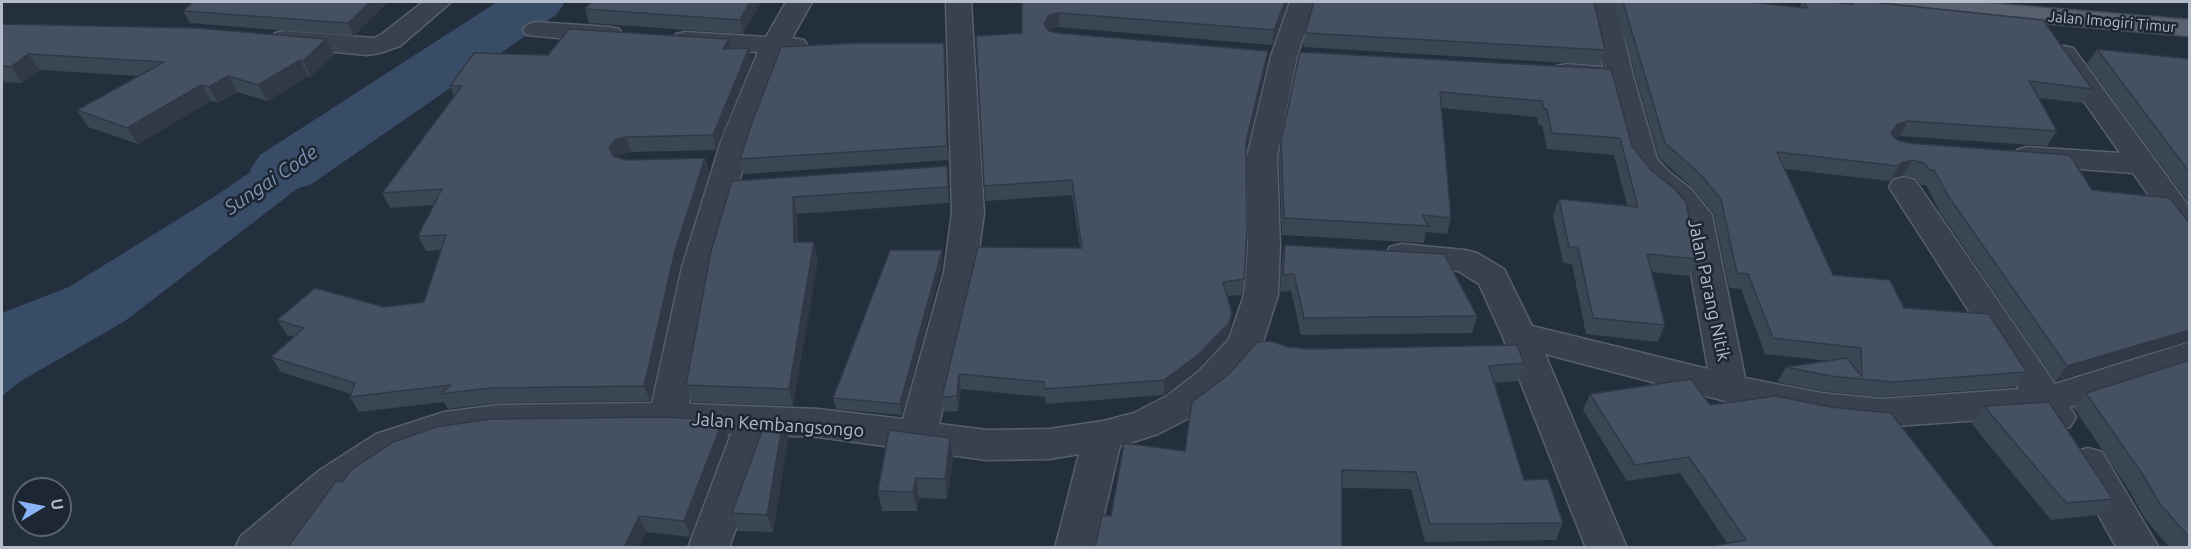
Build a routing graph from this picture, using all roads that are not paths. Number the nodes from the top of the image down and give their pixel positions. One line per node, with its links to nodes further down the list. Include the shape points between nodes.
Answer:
1 (438, 2): 10 (street, via 380,45)
2 (799, 2): 11 (street)
3 (959, 2): 32 (street, via 948,46 955,171 968,213 960,273)
4 (1302, 2): 22 (street, Jalan Kembangsongo, via 1262,157)
5 (1602, 2): 14 (street, Jalan Parang Nitik)
6 (1892, 2): 7 (main road, Jalan Imogiri Timur)
7 (2037, 16): 8 (main road, Jalan Imogiri Timur); 17 (street)
8 (2190, 28)
9 (536, 30): 11 (street)
10 (264, 37)
11 (774, 46): 12 (street); 18 (street, via 736,138)
12 (821, 46)
13 (1547, 71): 14 (street)
14 (1619, 76): 27 (street, Jalan Parang Nitik, via 1643,161 1696,215)
15 (2003, 154): 17 (street)
16 (697, 161): 18 (street)
17 (2142, 164): 21 (street)
18 (726, 174): 19 (street); 29 (street, via 698,267)
19 (757, 185)
20 (1904, 187): 28 (street)
21 (2190, 231)
22 (1264, 247): 23 (street); 31 (street, Jalan Kembangsongo, via 1261,342 1180,406 1145,424)
23 (1300, 249)
24 (1372, 253): 25 (street, via 1443,257 1480,268 1499,289)
25 (1511, 343): 27 (street); 36 (street)
26 (2190, 356): 28 (street)
27 (1729, 388): 28 (street, via 1821,407 1882,413)
28 (2046, 401): 37 (street, via 2114,502)
29 (668, 417): 30 (street, Jalan Kembangsongo); 33 (street, Jalan Kembangsongo, via 498,419 415,435 389,445 334,481)
30 (755, 421): 32 (street, Jalan Kembangsongo, via 818,423); 34 (street)
31 (1103, 436): 32 (street, Jalan Kembangsongo, via 1049,444 987,445); 35 (street)
32 (917, 437)
33 (255, 548)
34 (708, 548)
35 (1075, 548)
36 (1607, 548)
37 (2139, 548)

